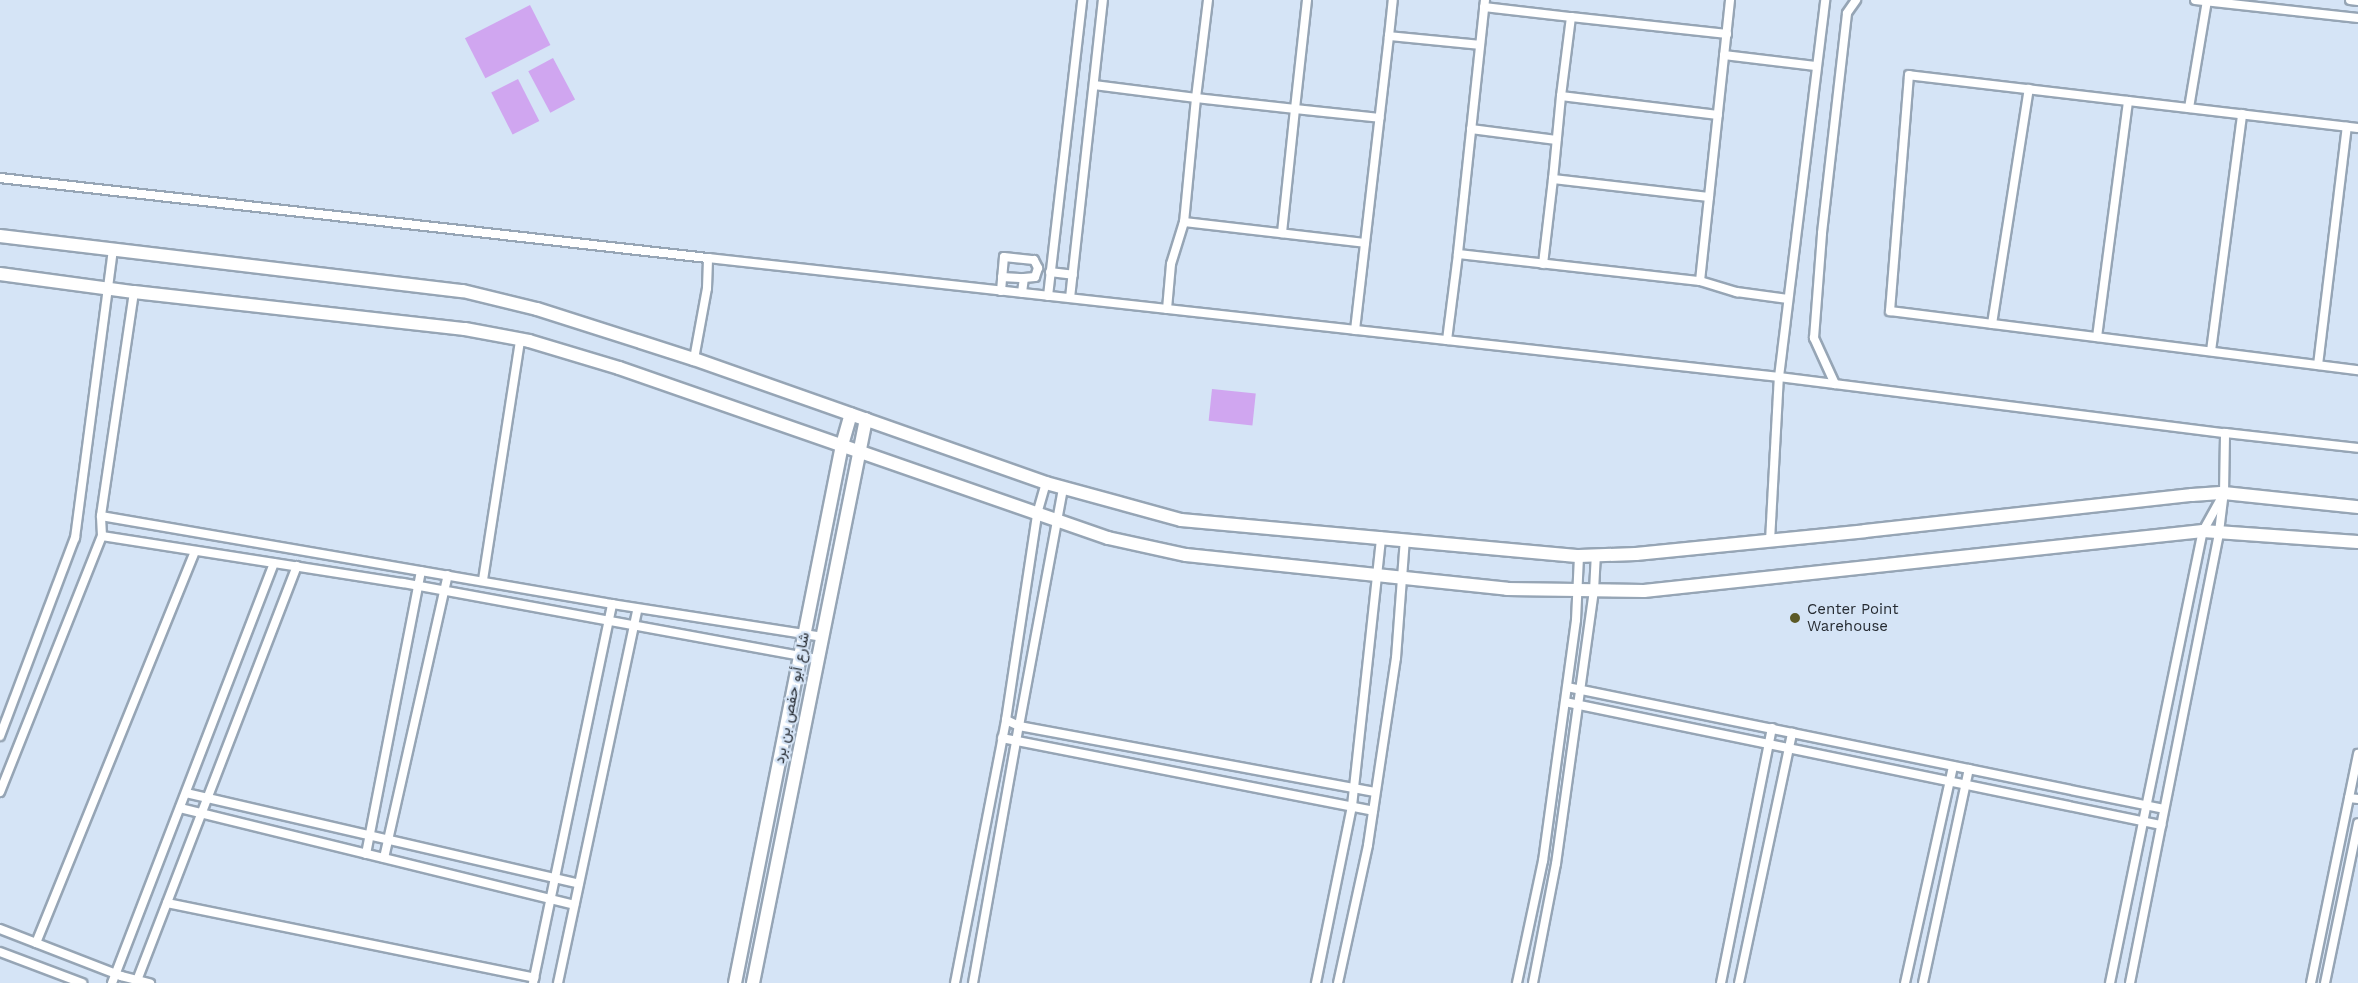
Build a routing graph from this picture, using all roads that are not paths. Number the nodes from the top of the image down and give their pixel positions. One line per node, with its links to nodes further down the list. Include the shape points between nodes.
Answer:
1 (1082, 0): 46 (street)
2 (1103, 0): 21 (street)
3 (1208, 0): 24 (street)
4 (1307, 0): 27 (street)
5 (1393, 0): 17 (street)
6 (1730, 0): 16 (street)
7 (1825, 0): 20 (street)
8 (1856, 0): 70 (street, via 1847,12 1814,338)
9 (2195, 0): 11 (street)
10 (2350, 0): 12 (street)
11 (2207, 1): 15 (street); 26 (street)
12 (2358, 1)
13 (1484, 3): 14 (street); 18 (street)
14 (1571, 17): 16 (street); 23 (street)
15 (2358, 18)
16 (1727, 34): 19 (street)
17 (1389, 36): 18 (street); 30 (street)
18 (1480, 45): 33 (street)
19 (1724, 55): 20 (street); 29 (street)
20 (1815, 66): 58 (street)
21 (1094, 85): 24 (street); 48 (street)
22 (2029, 89): 25 (street); 60 (street); 60 (street, via 1909,75 1890,311)
23 (1561, 96): 29 (street); 34 (street)
24 (1196, 98): 27 (street); 38 (street)
25 (2128, 101): 26 (street); 62 (street)
26 (2189, 108): 28 (street)
27 (1295, 110): 30 (street); 39 (street)
28 (2242, 114): 31 (street); 65 (street)
29 (1718, 115): 37 (street)
30 (1380, 118): 41 (street)
31 (2348, 127): 32 (street); 67 (street)
32 (2358, 128)
33 (1471, 129): 34 (street); 43 (street)
34 (1556, 140): 36 (street)
35 (0, 178): 44 (street)
36 (1552, 179): 37 (street); 45 (street)
37 (1709, 197): 51 (street)
38 (1184, 222): 39 (street); 59 (street, via 1171,264)
39 (1281, 233): 41 (street)
40 (0, 236): 42 (main road)
41 (1365, 243): 61 (street)
42 (113, 248): 52 (street); 66 (main road, via 464,291 537,309)
43 (1458, 254): 45 (street); 64 (street)
44 (708, 258): 53 (street); 66 (street, via 707,288)
45 (1543, 264): 51 (street)
46 (1050, 272): 48 (street); 56 (street)
47 (0, 274): 52 (main road)
48 (1073, 275): 57 (street)
49 (1002, 277): 50 (street); 50 (street, via 1004,257 1034,260 1038,268 1035,277); 53 (street)
50 (1024, 278): 55 (street)
51 (1700, 281): 58 (street, via 1737,292)
52 (110, 288): 54 (main road); 121 (street, via 75,538)
53 (1001, 291): 55 (street)
54 (134, 292): 63 (main road, via 465,329); 82 (street)
55 (1022, 293): 56 (street)
56 (1047, 296): 57 (street)
57 (1070, 298): 59 (street)
58 (1788, 299): 69 (street)
59 (1167, 309): 61 (street)
60 (1992, 324): 62 (street)
61 (1355, 330): 64 (street)
62 (2097, 337): 65 (street)
63 (520, 340): 74 (main road, via 620,368); 100 (street)
64 (1446, 340): 69 (street)
65 (2211, 351): 67 (street)
66 (694, 359): 71 (main road)
67 (2318, 365): 68 (street)
68 (2358, 370)
69 (1779, 377): 70 (street); 89 (street)
70 (1835, 384): 73 (street)
71 (851, 414): 72 (main road); 74 (main road, شارع أبو حفص بن برد)
72 (866, 419): 76 (main road, شارع أبو حفص بن برد); 77 (main road)
73 (2225, 433): 75 (street); 79 (street)
74 (842, 445): 76 (main road); 109 (main road, شارع أبو حفص بن برد)
75 (2358, 448)
76 (859, 451): 81 (main road); 110 (main road, شارع أبو حفص بن برد)
77 (1046, 483): 78 (main road); 81 (street)
78 (1063, 488): 83 (street); 87 (main road, via 1181,520)
79 (2224, 494): 80 (main road); 84 (street); 85 (street); 89 (main road)
80 (2358, 507)
81 (1037, 514): 83 (main road); 117 (street)
82 (102, 516): 86 (street); 96 (street)
83 (1056, 520): 98 (main road, via 1108,538 1186,555); 118 (street)
84 (2203, 531): 85 (main road); 104 (main road, via 1644,591); 139 (street)
85 (2219, 532): 90 (main road); 141 (street)
86 (102, 536): 91 (street); 133 (street)
87 (1381, 537): 88 (main road); 98 (street)
88 (1405, 539): 93 (main road); 99 (street)
89 (1770, 541): 92 (main road)
90 (2358, 542)
91 (195, 550): 94 (street); 157 (street)
92 (1596, 555): 93 (main road); 104 (street)
93 (1580, 556): 103 (street)
94 (274, 563): 95 (street); 135 (street)
95 (297, 566): 101 (street); 136 (street)
96 (421, 571): 97 (street); 101 (street)
97 (448, 575): 100 (street); 102 (street)
98 (1375, 575): 99 (main road); 132 (street)
99 (1402, 578): 103 (main road, via 1507,589); 134 (street, via 1396,658)
100 (483, 580): 105 (street)
101 (419, 585): 102 (street); 147 (street)
102 (444, 590): 107 (street); 148 (street)
103 (1578, 591): 104 (main road); 113 (street)
104 (1594, 591): 114 (street)
105 (612, 604): 106 (street); 107 (street)
106 (637, 610): 108 (street); 109 (street)
107 (608, 621): 108 (street); 151 (street)
108 (634, 626): 111 (street); 152 (street)
109 (804, 635): 110 (street); 111 (main road, شارع أبو حفص بن برد)
110 (822, 637): 112 (main road, شارع أبو حفص بن برد)
111 (800, 656): 112 (street); 166 (main road, شارع أبو حفص بن برد)
112 (818, 658): 167 (main road, شارع أبو حفص بن برد)
113 (1567, 687): 114 (street); 115 (street)
114 (1580, 689): 116 (street); 119 (street)
115 (1565, 702): 116 (street); 172 (street, via 1543,861)
116 (1578, 704): 124 (street); 173 (street, via 1556,864)
117 (1006, 720): 118 (street); 122 (street)
118 (1019, 726): 123 (street); 132 (street)
119 (1772, 728): 120 (street); 124 (street)
120 (1791, 733): 125 (street); 127 (street)
121 (0, 736)
122 (1002, 738): 123 (street); 168 (street)
123 (1016, 741): 138 (street); 169 (street)
124 (1769, 744): 125 (street); 174 (street)
125 (1788, 748): 129 (street); 175 (street)
126 (2358, 754): 130 (street)
127 (1953, 766): 128 (street); 129 (street)
128 (1969, 769): 131 (street); 139 (street)
129 (1949, 781): 131 (street); 176 (street)
130 (2355, 781): 137 (street)
131 (1965, 784): 144 (street); 177 (street)
132 (1354, 787): 134 (street); 138 (street)
133 (0, 792)
134 (1375, 792): 142 (street)
135 (186, 793): 136 (street); 140 (street)
136 (208, 798): 143 (street); 147 (street)
137 (2353, 799): 180 (street)
138 (1352, 806): 142 (street); 170 (street)
139 (2147, 806): 141 (street); 144 (street)
140 (180, 808): 143 (street); 159 (street)
141 (2164, 809): 146 (street)
142 (1373, 811): 171 (street)
143 (201, 814): 149 (street); 154 (street)
144 (2144, 822): 146 (street); 178 (street)
145 (2358, 823): 181 (street)
146 (2162, 825): 179 (street)
147 (370, 835): 148 (street); 149 (street)
148 (388, 840): 150 (street); 151 (street)
149 (366, 854): 150 (street)
150 (384, 858): 153 (street)
151 (555, 878): 152 (street); 153 (street)
152 (579, 884): 155 (street)
153 (551, 899): 155 (street); 161 (street)
154 (167, 903): 160 (street); 161 (street)
155 (574, 905): 165 (street)
156 (0, 929): 157 (street)
157 (36, 944): 159 (street)
158 (0, 952): 162 (street)
159 (116, 974): 160 (street); 163 (street)
160 (136, 981): 164 (street)
161 (534, 981)
162 (82, 983)
163 (112, 983)
164 (150, 983)
165 (558, 983)
166 (735, 983)
167 (753, 983)
168 (955, 983)
169 (973, 983)
170 (1316, 983)
171 (1338, 983)
172 (1517, 983)
173 (1533, 983)
174 (1721, 983)
175 (1738, 983)
176 (1905, 983)
177 (1923, 983)
178 (2110, 983)
179 (2130, 983)
180 (2311, 983)
181 (2325, 983)

